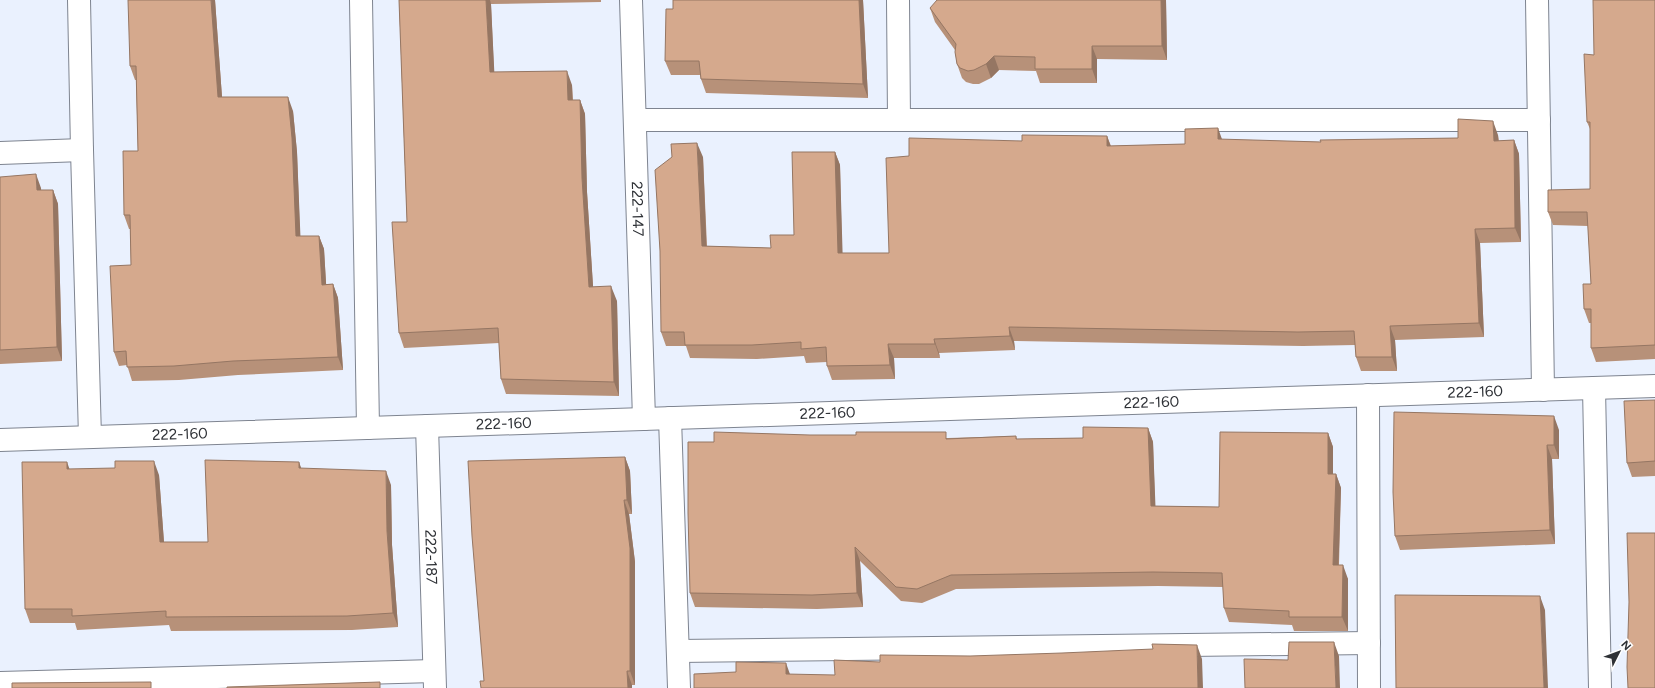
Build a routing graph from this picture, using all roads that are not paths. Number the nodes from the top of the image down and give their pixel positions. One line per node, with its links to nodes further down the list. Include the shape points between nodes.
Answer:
1 (79, 0): 9 (street)
2 (361, 0): 18 (street)
3 (631, 0): 6 (street, 222-147)
4 (898, 0): 7 (street)
5 (1537, 0): 8 (street)
6 (635, 120): 7 (street); 16 (street, 222-147)
7 (899, 120): 8 (street)
8 (1539, 120): 13 (street)
9 (82, 150): 10 (street); 19 (street)
10 (0, 153)
11 (1655, 386): 12 (street, 222-160)
12 (1594, 388): 13 (street, 222-160); 28 (street)
13 (1543, 390): 14 (street, 222-160)
14 (1368, 395): 15 (street, 222-160); 21 (street)
15 (670, 418): 16 (street, 222-160); 22 (street)
16 (644, 419): 17 (street, 222-160)
17 (427, 426): 18 (street, 222-160); 23 (street, 222-187)
18 (368, 428): 19 (street, 222-160)
19 (90, 437): 20 (street, 222-160)
20 (0, 440)
21 (1369, 643): 22 (street); 27 (street)
22 (678, 651): 26 (street)
23 (434, 679): 25 (street)
24 (0, 683): 25 (street)
25 (197, 683)
26 (679, 688)
27 (1369, 688)
28 (1600, 688)

